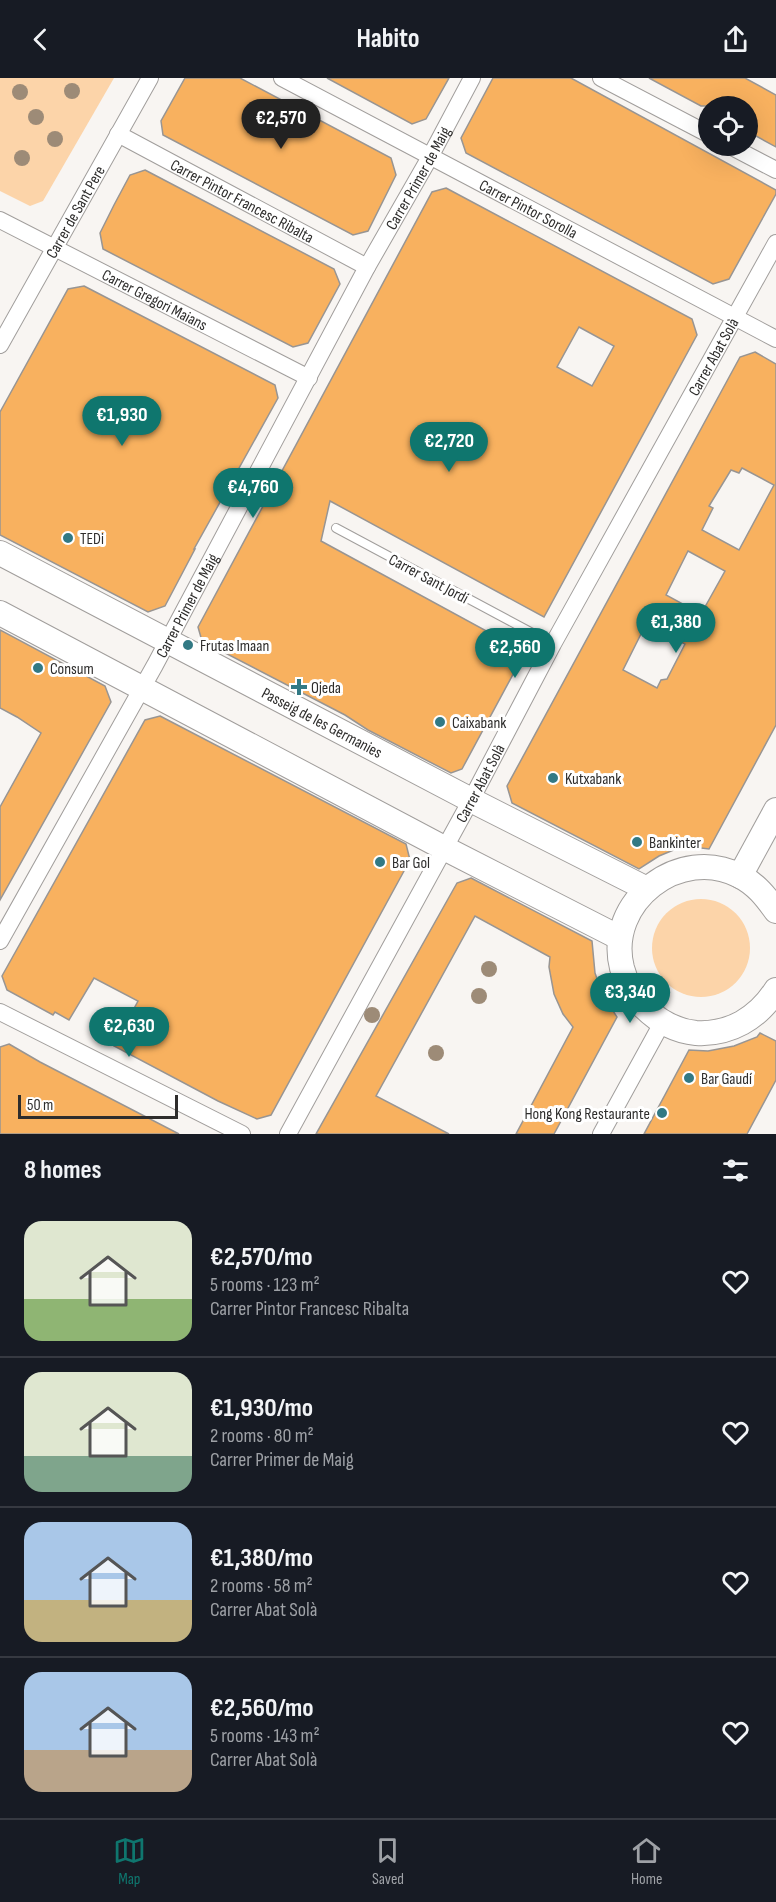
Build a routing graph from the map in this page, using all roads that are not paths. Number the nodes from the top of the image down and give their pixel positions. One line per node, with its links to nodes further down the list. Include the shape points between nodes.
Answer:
1 (150, 78): 6 (street, Carrer de Sant Pere)
2 (282, 78): 8 (street, Carrer Pintor Sorolla)
3 (472, 78): 8 (street, Carrer Primer de Maig)
4 (601, 78): 5 (street)
5 (698, 129)
6 (118, 134): 12 (street, Carrer de Sant Pere); 13 (street, Carrer Pintor Francesc Ribalta)
7 (749, 156): 9 (street)
8 (430, 157): 13 (street, Carrer Primer de Maig); 14 (street, Carrer Pintor Sorolla)
9 (776, 170)
10 (0, 220): 12 (street, Carrer Gregori Maians)
11 (776, 243): 14 (street, Carrer Abat Solà)
12 (55, 248): 16 (street, Carrer de Sant Pere); 17 (street, Carrer Gregori Maians)
13 (368, 267): 17 (street, Carrer Primer de Maig)
14 (735, 317): 15 (street, Carrer Pintor Sorolla); 22 (street, Carrer Abat Solà)
15 (776, 339)
16 (0, 345)
17 (309, 378): 21 (street, Carrer Primer de Maig)
18 (336, 528): 22 (lane, Carrer Sant Jordi)
19 (0, 553): 21 (street, Passeig de les Germanies)
20 (0, 613): 23 (street)
21 (168, 640): 23 (street, Carrer Primer de Maig); 24 (street, Passeig de les Germanies)
22 (553, 644): 24 (street, Carrer Abat Solà)
23 (141, 689): 26 (street); 31 (street, Carrer Primer de Maig)
24 (471, 800): 26 (street, Carrer Abat Solà); 28 (street, Passeig de les Germanies)
25 (776, 810): 27 (street)
26 (444, 848): 30 (street); 37 (street, Carrer Abat Solà)
27 (740, 876): 28 (street, via 701,867 663,877); 29 (street, via 761,891)
28 (647, 889): 30 (street, via 629,910)
29 (776, 911)
30 (620, 938): 35 (street, via 625,981 636,999)
31 (0, 941)
32 (776, 990): 34 (street, via 768,1002)
33 (0, 1012): 36 (street)
34 (766, 1018): 35 (street, via 716,1032 695,1033)
35 (662, 1023): 38 (street)
36 (242, 1134)
37 (288, 1134)
38 (601, 1134)

